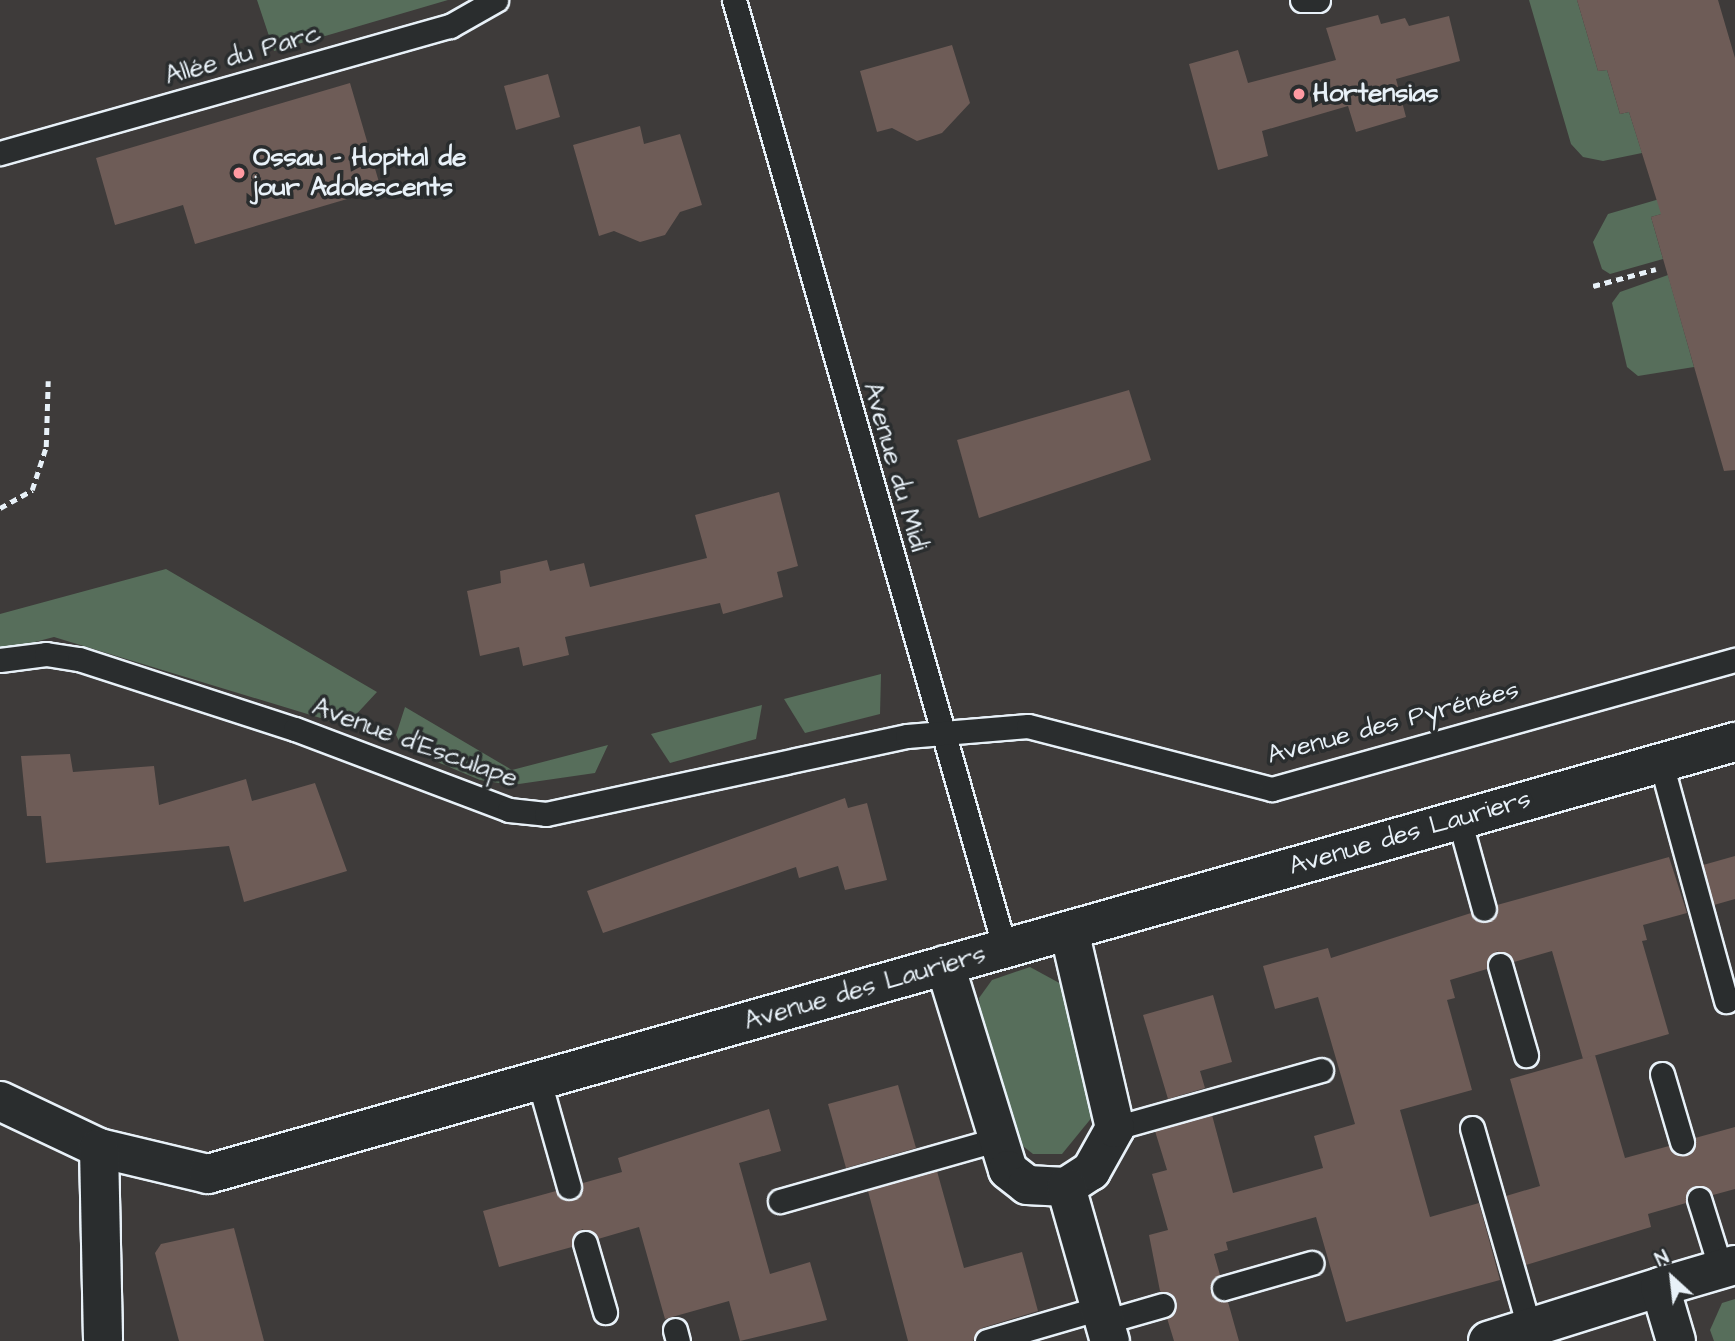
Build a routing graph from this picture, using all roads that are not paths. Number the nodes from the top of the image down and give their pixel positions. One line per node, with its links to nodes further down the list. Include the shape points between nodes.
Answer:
1 (734, 0): 8 (lane, Avenue du Midi)
2 (1302, 0): 3 (lane)
3 (1318, 0)
4 (492, 1): 5 (lane, Allée du Parc, via 450,26)
5 (0, 153)
6 (0, 660): 8 (lane, Avenue d'Esculape, via 47,654 79,659 295,729 509,810 546,814)
7 (1735, 660): 8 (lane, Avenue des Pyrénées, via 1272,789 1028,726)
8 (940, 730): 14 (lane, Avenue du Midi)
9 (1735, 742): 10 (street, Avenue des Lauriers)
10 (1661, 762): 11 (street, Avenue des Lauriers); 17 (lane)
11 (1459, 819): 12 (lane); 13 (street, Avenue des Lauriers)
12 (1484, 909)
13 (1069, 932): 14 (street, Avenue des Lauriers); 23 (street)
14 (1005, 948): 15 (street, Avenue des Lauriers)
15 (945, 965): 21 (street, Avenue des Lauriers); 25 (street)
16 (1500, 965): 18 (lane)
17 (1726, 1001)
18 (1526, 1055)
19 (1321, 1070): 23 (lane)
20 (1662, 1074): 26 (lane)
21 (539, 1081): 27 (street, Avenue des Lauriers, via 208,1174); 28 (lane)
22 (0, 1101): 27 (street, Avenue des Lauriers)
23 (1115, 1128): 29 (street, via 1091,1171)
24 (1472, 1128): 40 (lane)
25 (995, 1140): 29 (street, via 1008,1170 1027,1185); 31 (lane)
26 (1682, 1142)
27 (99, 1148): 41 (street)
28 (569, 1187)
29 (1066, 1187): 39 (street)
30 (1699, 1199): 34 (lane)
31 (780, 1201)
32 (585, 1243): 38 (lane)
33 (1311, 1263): 36 (lane)
34 (1728, 1267): 35 (street)
35 (1660, 1287): 40 (street); 44 (street)
36 (1224, 1288)
37 (1163, 1305): 39 (lane)
38 (605, 1312)
39 (1105, 1324): 42 (lane)
40 (1529, 1327): 43 (street)
41 (110, 1340)
42 (986, 1341)
43 (1488, 1341)
44 (1676, 1341)

